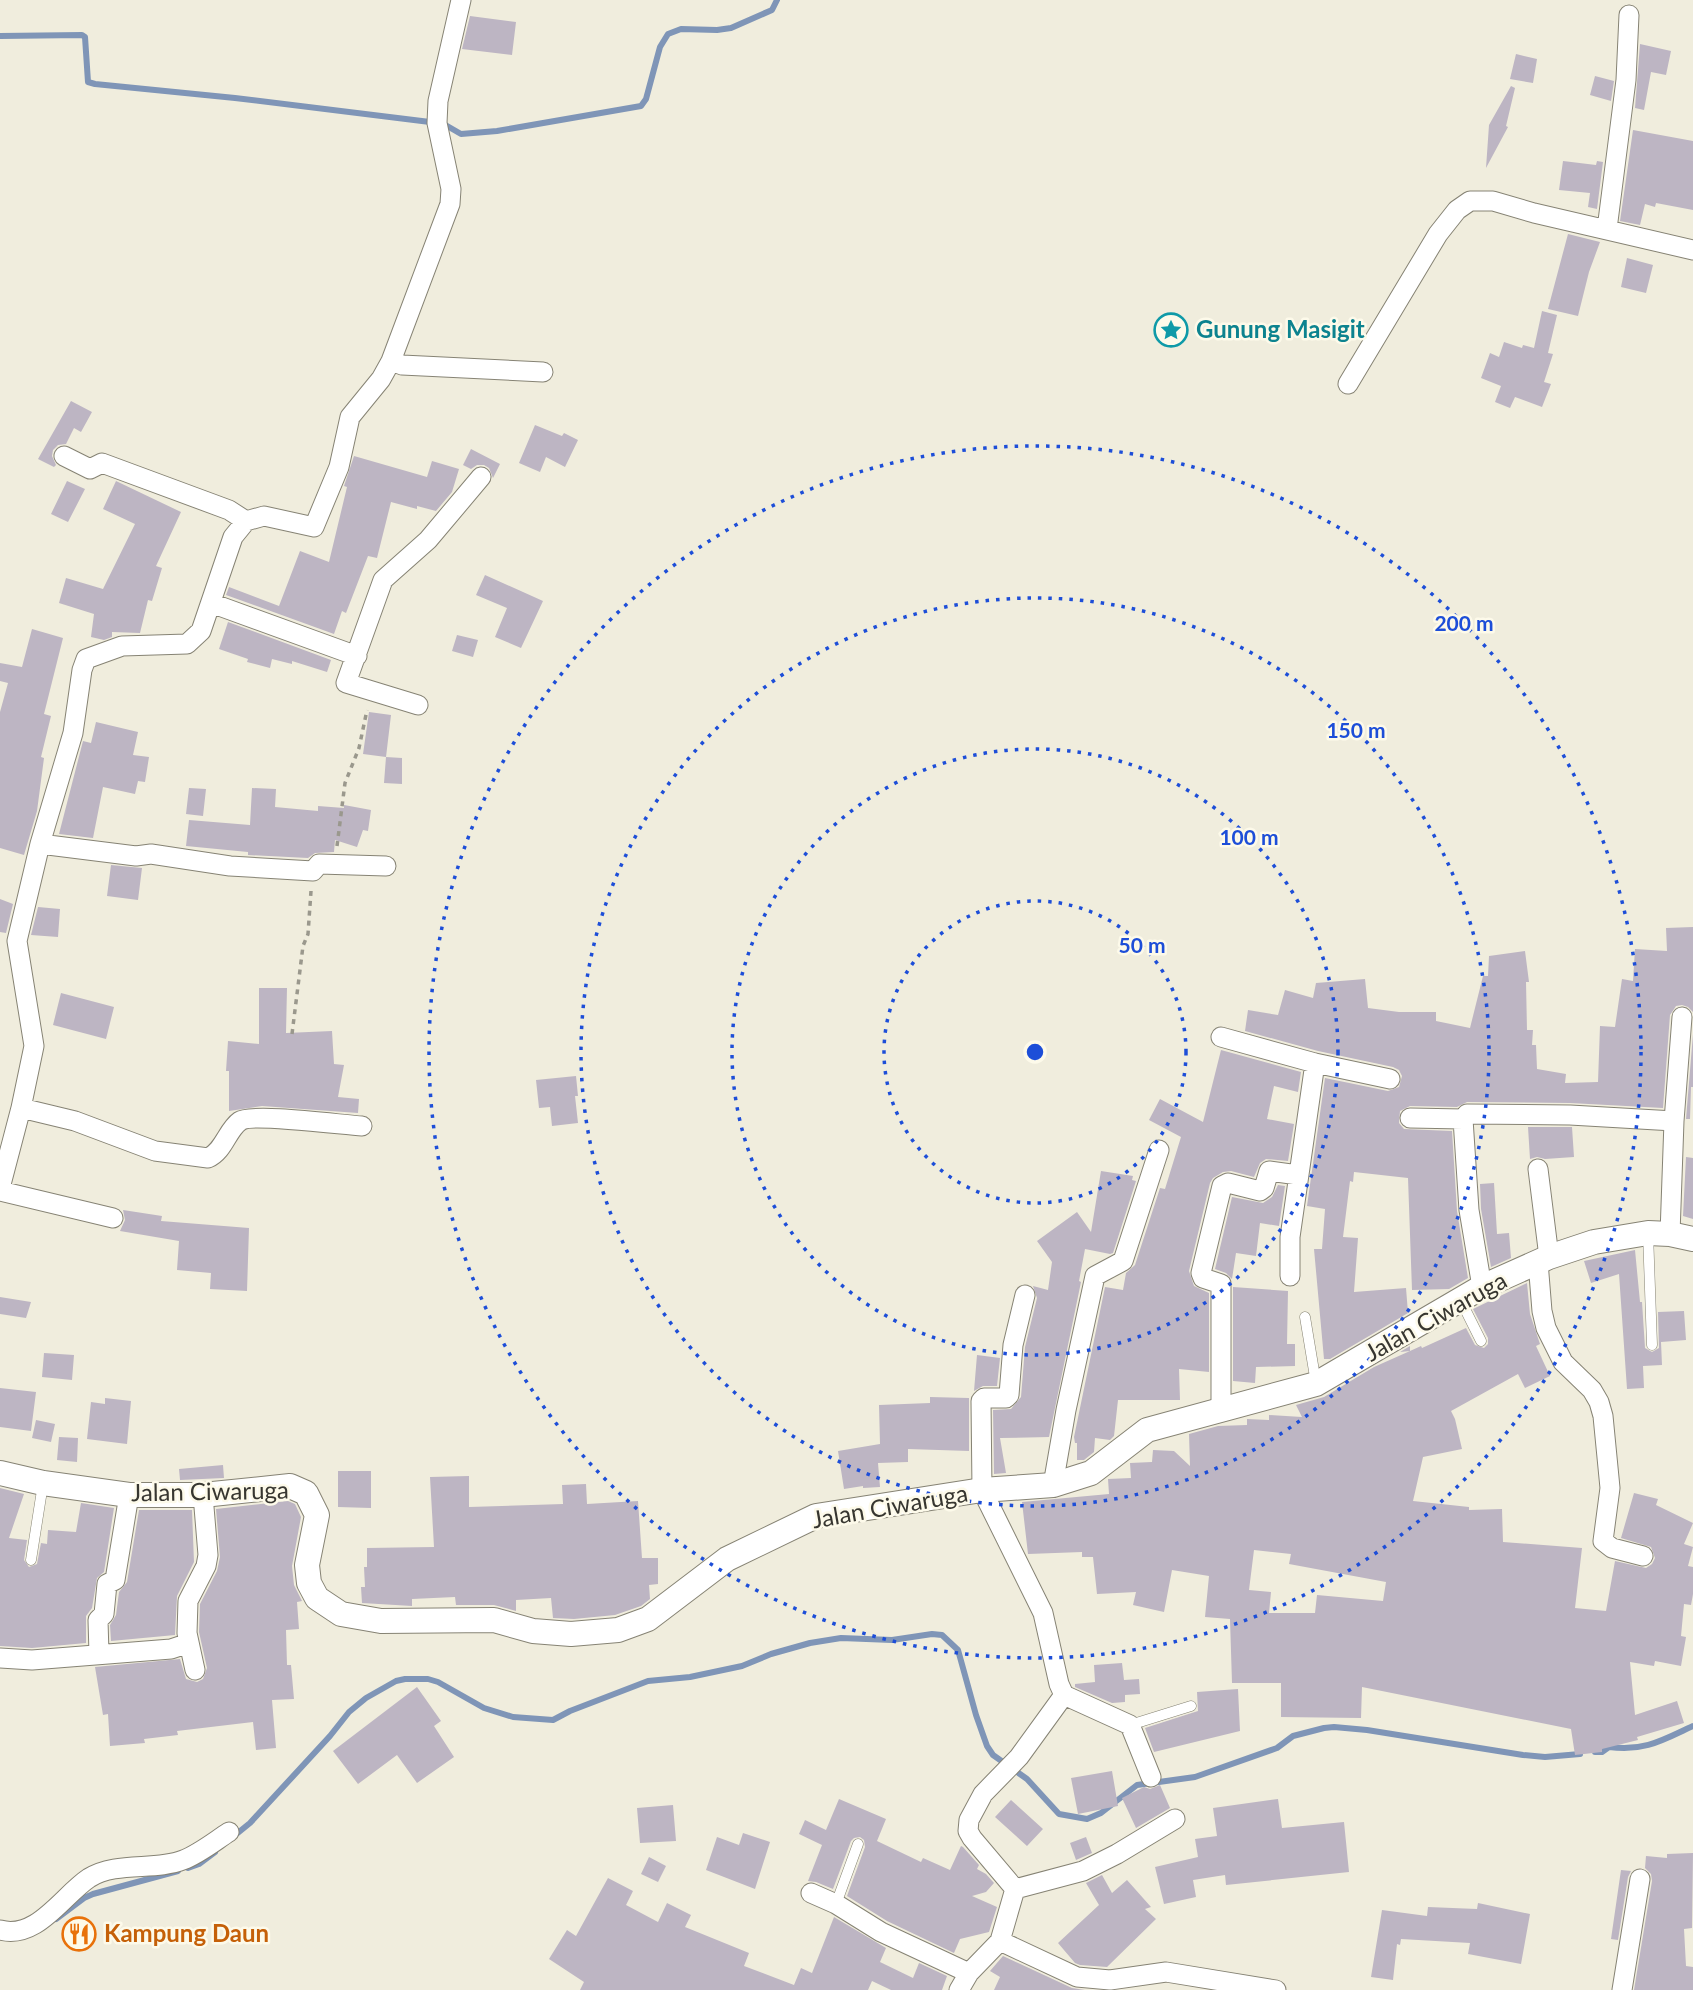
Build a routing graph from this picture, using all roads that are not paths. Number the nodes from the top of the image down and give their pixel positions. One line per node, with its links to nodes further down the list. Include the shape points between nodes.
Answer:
1 (461, 0): 5 (street, via 438,101 437,123 451,188 450,204)
2 (1629, 15): 3 (street, via 1626,80)
3 (1607, 229): 4 (street); 7 (street, via 1493,201 1470,201 1457,209 1438,234)
4 (1693, 250)
5 (391, 361): 6 (street); 10 (street, via 350,417 339,467 314,527 264,516)
6 (543, 372)
7 (1348, 384)
8 (64, 456): 10 (street, via 90,469 102,463 229,510)
9 (481, 477): 12 (street, via 429,540 383,580)
10 (246, 521): 11 (street, via 233,537)
11 (211, 603): 12 (street); 14 (street, via 201,631 187,645 122,646 86,659 73,733)
12 (357, 656): 13 (street, via 346,683)
13 (418, 705)
14 (40, 844): 15 (street, via 230,866 313,871 319,864); 20 (street, via 17,941 34,1046)
15 (386, 866)
16 (1682, 1017): 23 (street)
17 (1221, 1037): 18 (street)
18 (1314, 1063): 19 (street); 27 (street)
19 (1390, 1079)
20 (21, 1108): 24 (street, via 75,1121 155,1151 208,1158 215,1156 244,1118); 28 (street)
21 (1410, 1118): 22 (street)
22 (1463, 1119): 23 (street, via 1467,1114); 33 (street, via 1469,1210)
23 (1674, 1121): 30 (street)
24 (362, 1126)
25 (1159, 1150): 43 (street, via 1123,1261 1095,1276)
26 (1538, 1169): 31 (street)
27 (1298, 1175): 32 (street); 40 (street, via 1269,1171 1260,1191 1228,1183 1222,1186 1201,1273 1203,1279 1222,1284)
28 (0, 1189): 29 (street)
29 (113, 1218)
30 (1670, 1235): 31 (street, Jalan Ciwaruga, via 1594,1242); 38 (lane)
31 (1544, 1260): 33 (street, Jalan Ciwaruga); 47 (street, via 1546,1328 1563,1362 1592,1390 1603,1416 1610,1488 1603,1541)
32 (1290, 1276)
33 (1482, 1287): 35 (street, Jalan Ciwaruga)
34 (1025, 1295): 44 (street, via 1013,1345 1009,1395 981,1401)
35 (1461, 1301): 37 (lane); 39 (street, Jalan Ciwaruga)
36 (1305, 1317): 39 (lane)
37 (1481, 1341)
38 (1652, 1345)
39 (1316, 1384): 40 (street, Jalan Ciwaruga)
40 (1222, 1409): 43 (street, Jalan Ciwaruga, via 1147,1430 1091,1473)
41 (0, 1473): 42 (street, Jalan Ciwaruga)
42 (43, 1483): 45 (street, Jalan Ciwaruga); 48 (lane)
43 (1053, 1485): 44 (street, Jalan Ciwaruga)
44 (982, 1490): 46 (street, Jalan Ciwaruga, via 816,1516 727,1559 648,1619 618,1630 571,1634 533,1631 494,1620 381,1621 341,1614 317,1598 309,1583 307,1565 317,1515 306,1493 290,1486); 53 (street, via 1043,1613)
45 (129, 1495): 46 (street, Jalan Ciwaruga); 50 (street, via 117,1572 115,1580 107,1584 104,1614 98,1620)
46 (203, 1495): 49 (street, via 208,1555 188,1601)
47 (1643, 1556)
48 (31, 1560)
49 (189, 1643): 50 (street, via 171,1649); 52 (street)
50 (99, 1654): 51 (street)
51 (0, 1658)
52 (195, 1670)
53 (1064, 1695): 55 (street); 61 (street, via 1019,1757 983,1794 969,1819 972,1839)
54 (1192, 1706): 55 (lane)
55 (1130, 1725): 56 (street)
56 (1151, 1777)
57 (1175, 1819): 61 (street, via 1083,1871)
58 (229, 1832): 64 (street, via 183,1861 90,1877 32,1927)
59 (858, 1844): 63 (lane)
60 (1640, 1879): 69 (street)
61 (1015, 1889): 65 (street)
62 (811, 1893): 63 (street)
63 (835, 1904): 67 (street)
64 (0, 1930)
65 (1000, 1941): 66 (street, via 1077,1978); 67 (street)
66 (1164, 1981): 68 (street)
67 (964, 1982)
68 (1276, 1990)
69 (1622, 1990)

